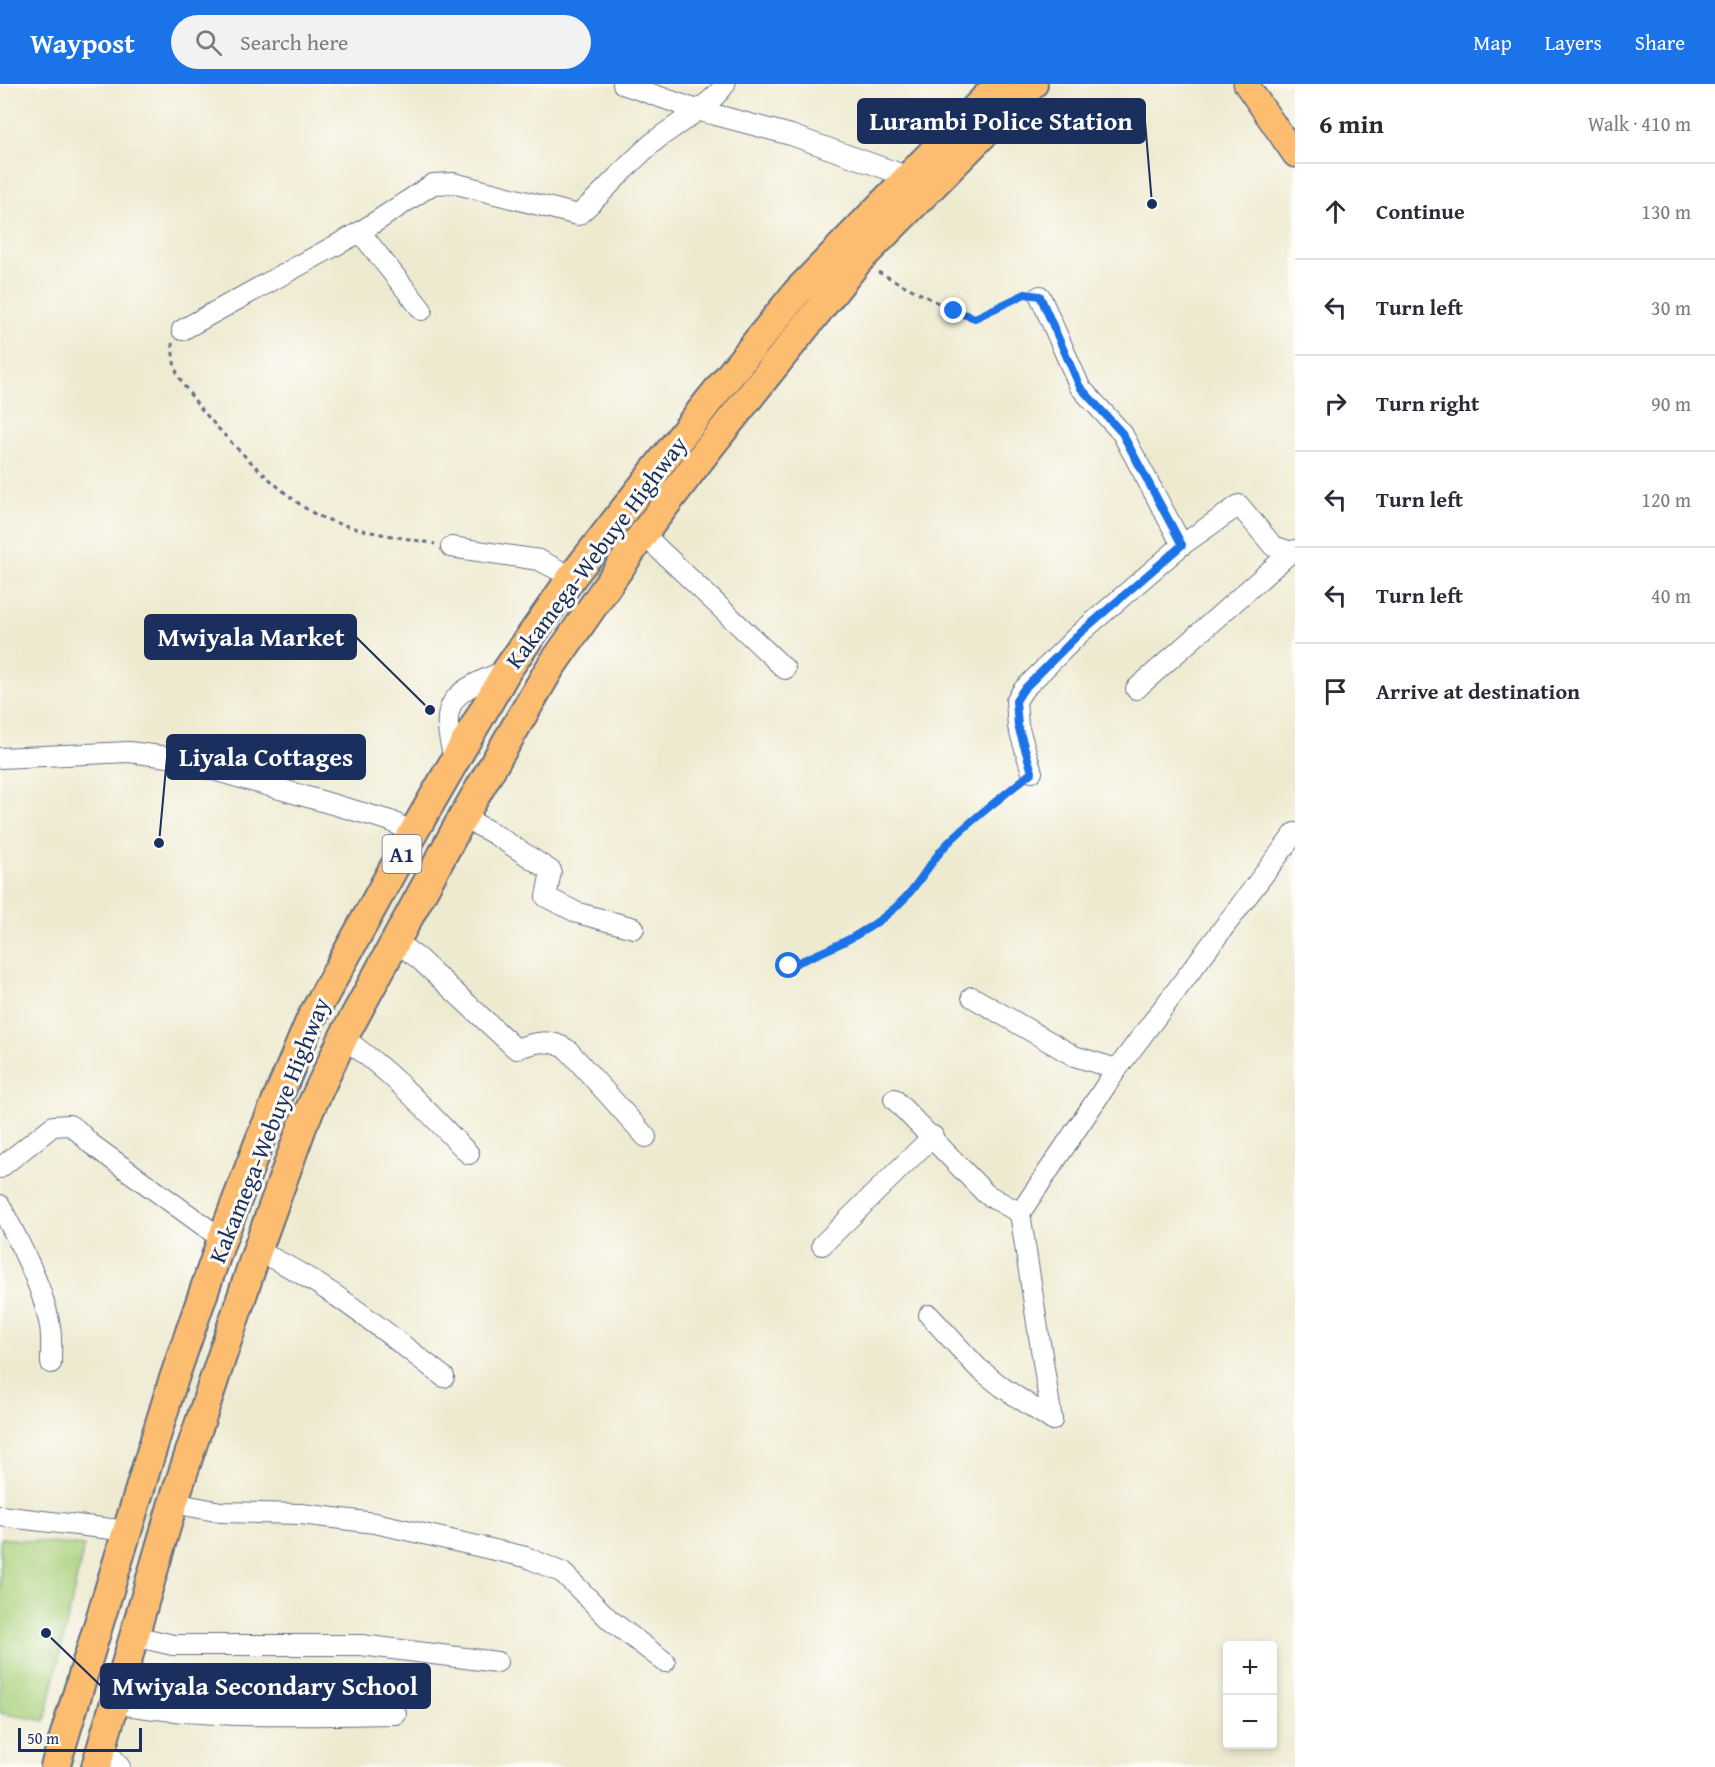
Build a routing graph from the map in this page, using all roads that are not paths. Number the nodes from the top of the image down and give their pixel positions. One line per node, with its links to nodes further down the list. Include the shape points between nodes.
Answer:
1 (623, 84): 6 (street)
2 (725, 84): 6 (street)
3 (999, 84): 8 (highway, Kakamega-Webuye Highway / A1)
4 (1033, 84): 13 (highway, Kakamega-Webuye Highway / A1, via 858,261)
5 (1246, 84): 7 (main road)
6 (697, 110): 8 (street, via 791,135); 9 (street, via 655,142 578,215 453,183 433,184)
7 (1295, 154)
8 (909, 177): 17 (highway, Kakamega-Webuye Highway / A1, via 797,292)
9 (360, 231): 11 (street); 12 (street)
10 (1040, 296): 14 (street, via 1080,387 1122,433)
11 (422, 310)
12 (182, 330)
13 (643, 534): 18 (street); 22 (highway, Kakamega-Webuye Highway / A1, via 550,668)
14 (1182, 545): 16 (street, via 1239,505 1273,546); 21 (street, via 1079,634 1016,701 1018,726)
15 (451, 547): 17 (street, via 539,560)
16 (1293, 551): 19 (street)
17 (572, 577): 23 (highway, Kakamega-Webuye Highway / A1, via 507,670)
18 (785, 669)
19 (1136, 689)
20 (0, 758): 23 (street, via 129,752 168,757 391,821)
21 (1032, 772)
22 (463, 817): 25 (street, via 552,871 546,897 578,913); 26 (highway, Kakamega-Webuye Highway / A1)
23 (413, 833): 37 (highway, Kakamega-Webuye Highway / A1, via 311,1018)
24 (1295, 833): 29 (street)
25 (634, 928)
26 (394, 940): 28 (highway, Kakamega-Webuye Highway / A1); 32 (street, via 516,1049 548,1041 568,1050)
27 (972, 997): 29 (street, via 1074,1056)
28 (343, 1038): 33 (street, via 403,1088); 39 (highway, Kakamega-Webuye Highway / A1, via 303,1124)
29 (1118, 1068): 36 (street)
30 (894, 1099): 31 (street)
31 (933, 1136): 36 (street, via 986,1194); 38 (street)
32 (646, 1137)
33 (469, 1154)
34 (0, 1168): 37 (street, via 52,1126 69,1125)
35 (0, 1205): 41 (street, via 45,1307 51,1328)
36 (1020, 1213): 40 (street, via 1052,1420 977,1367)
37 (222, 1239): 45 (highway, Kakamega-Webuye Highway / A1, via 172,1384)
38 (822, 1245)
39 (257, 1251): 42 (street, via 289,1265); 43 (highway, Kakamega-Webuye Highway / A1)
40 (929, 1315)
41 (51, 1363)
42 (444, 1377)
43 (173, 1503): 46 (highway, Kakamega-Webuye Highway / A1); 48 (street, via 221,1512 301,1514 375,1523 526,1557 563,1573 610,1620)
44 (0, 1516): 45 (street)
45 (128, 1531): 52 (highway, Kakamega-Webuye Highway / A1)
46 (134, 1636): 47 (street, via 173,1645 361,1645); 49 (highway, Kakamega-Webuye Highway / A1)
47 (497, 1662)
48 (665, 1662)
49 (114, 1703): 50 (street, via 241,1716); 51 (highway, Kakamega-Webuye Highway / A1)
50 (396, 1714)
51 (99, 1755): 53 (street)
52 (55, 1767)
53 (120, 1767)

